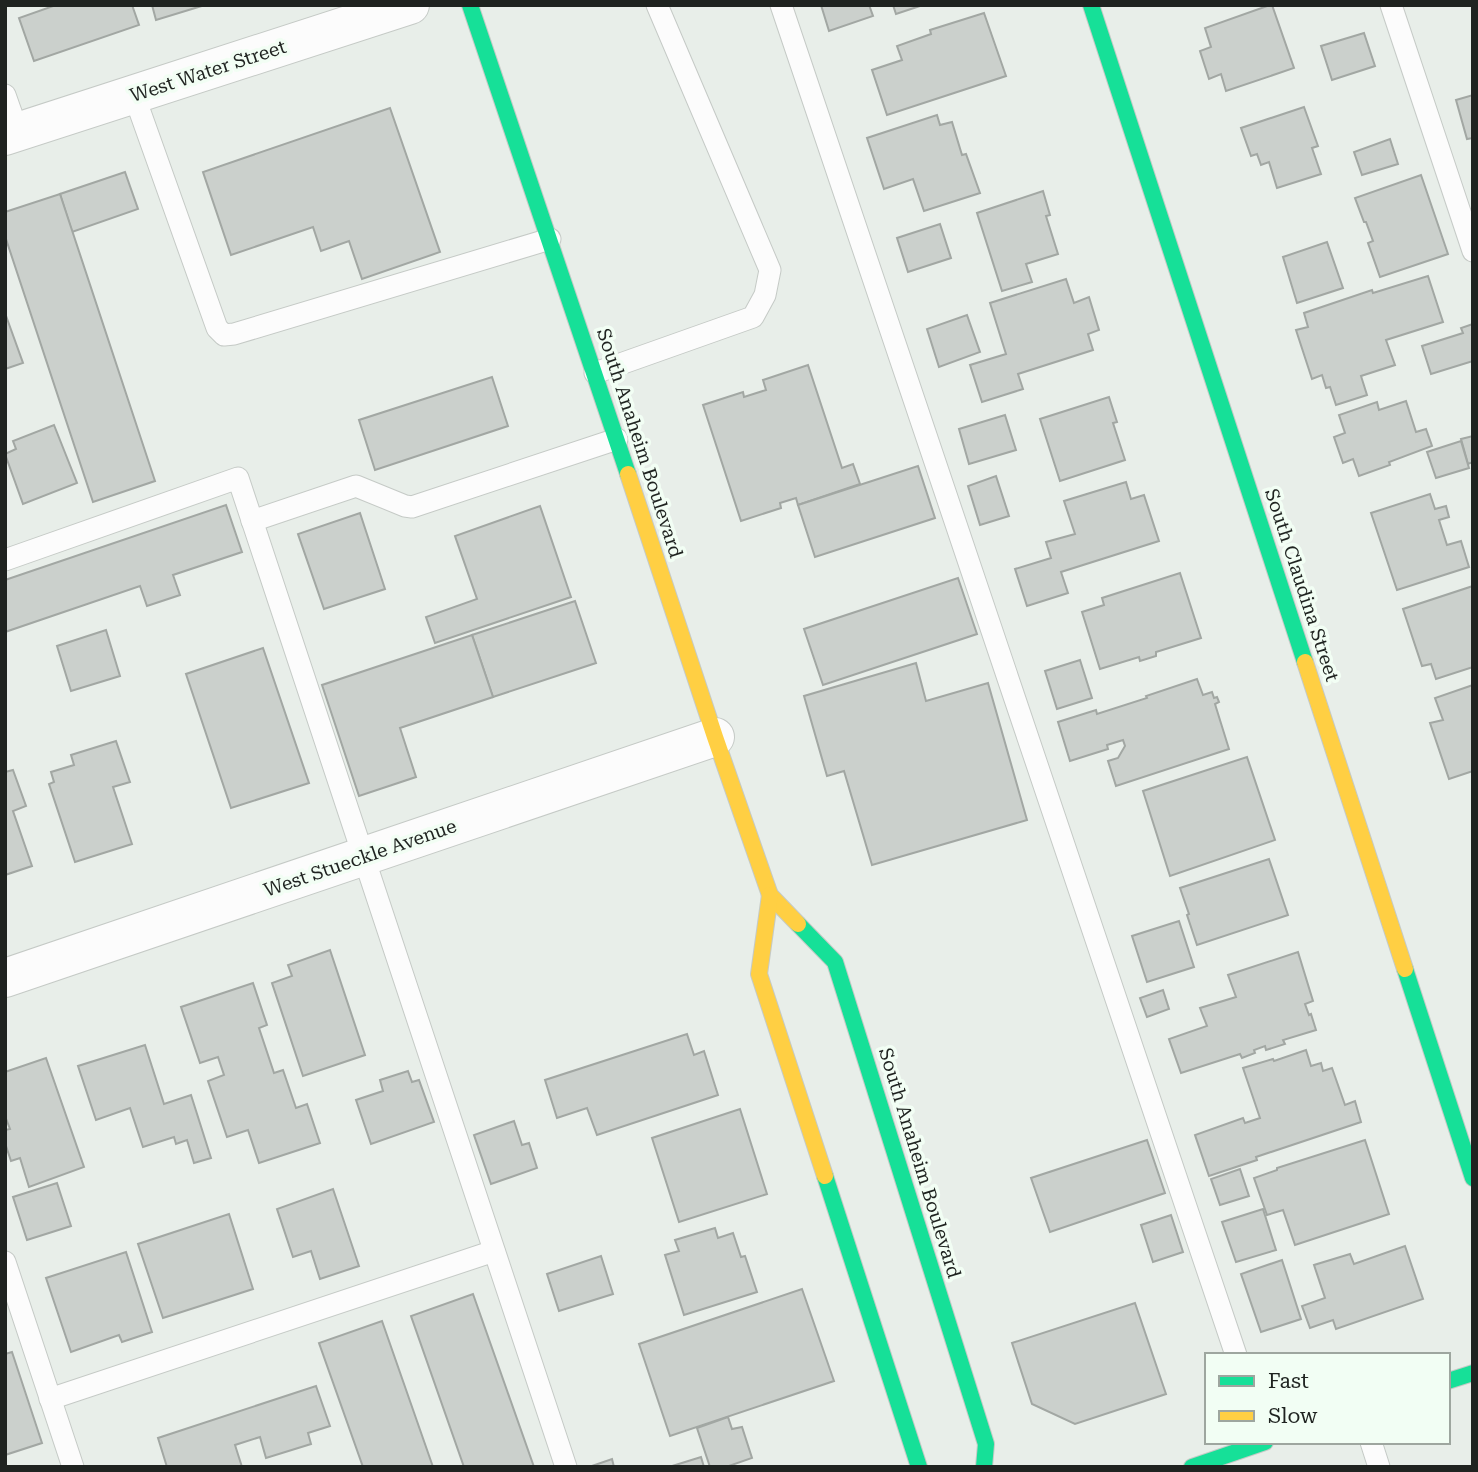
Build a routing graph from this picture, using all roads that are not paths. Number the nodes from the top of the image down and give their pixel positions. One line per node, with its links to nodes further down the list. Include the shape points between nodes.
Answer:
1 (410, 5): 8 (street, West Water Street)
2 (470, 5): 10 (main road, South Anaheim Boulevard)
3 (657, 5): 12 (lane, via 771,270 753,317)
4 (781, 5): 23 (lane)
5 (1091, 5): 20 (main road, South Claudina Street)
6 (1391, 5): 11 (lane)
7 (5, 95): 9 (lane)
8 (134, 95): 9 (street, West Water Street); 10 (lane, via 217,328 224,335)
9 (11, 134)
10 (550, 239): 12 (main road, South Anaheim Boulevard)
11 (1473, 251)
12 (595, 373): 13 (main road, South Anaheim Boulevard)
13 (617, 439): 14 (lane, via 412,507 356,486); 16 (main road, South Anaheim Boulevard)
14 (252, 521): 15 (lane, via 238,478); 17 (lane)
15 (5, 560)
16 (715, 737): 17 (street, West Stueckle Avenue); 18 (main road, South Anaheim Boulevard)
17 (363, 857): 19 (street, West Stueckle Avenue); 21 (lane)
18 (771, 895): 31 (main road, South Anaheim Boulevard, via 759,974); 32 (main road, South Anaheim Boulevard, via 835,962 986,1444)
19 (5, 978)
20 (1473, 1178)
21 (494, 1251): 26 (lane); 30 (lane)
22 (5, 1262): 26 (lane)
23 (1235, 1353)
24 (1473, 1373): 25 (main road)
25 (1450, 1380)
26 (50, 1399): 29 (lane)
27 (1259, 1444): 33 (main road)
28 (1372, 1444): 34 (lane)
29 (73, 1467)
30 (566, 1467)
31 (919, 1467)
32 (984, 1467)
33 (1192, 1467)
34 (1379, 1467)

